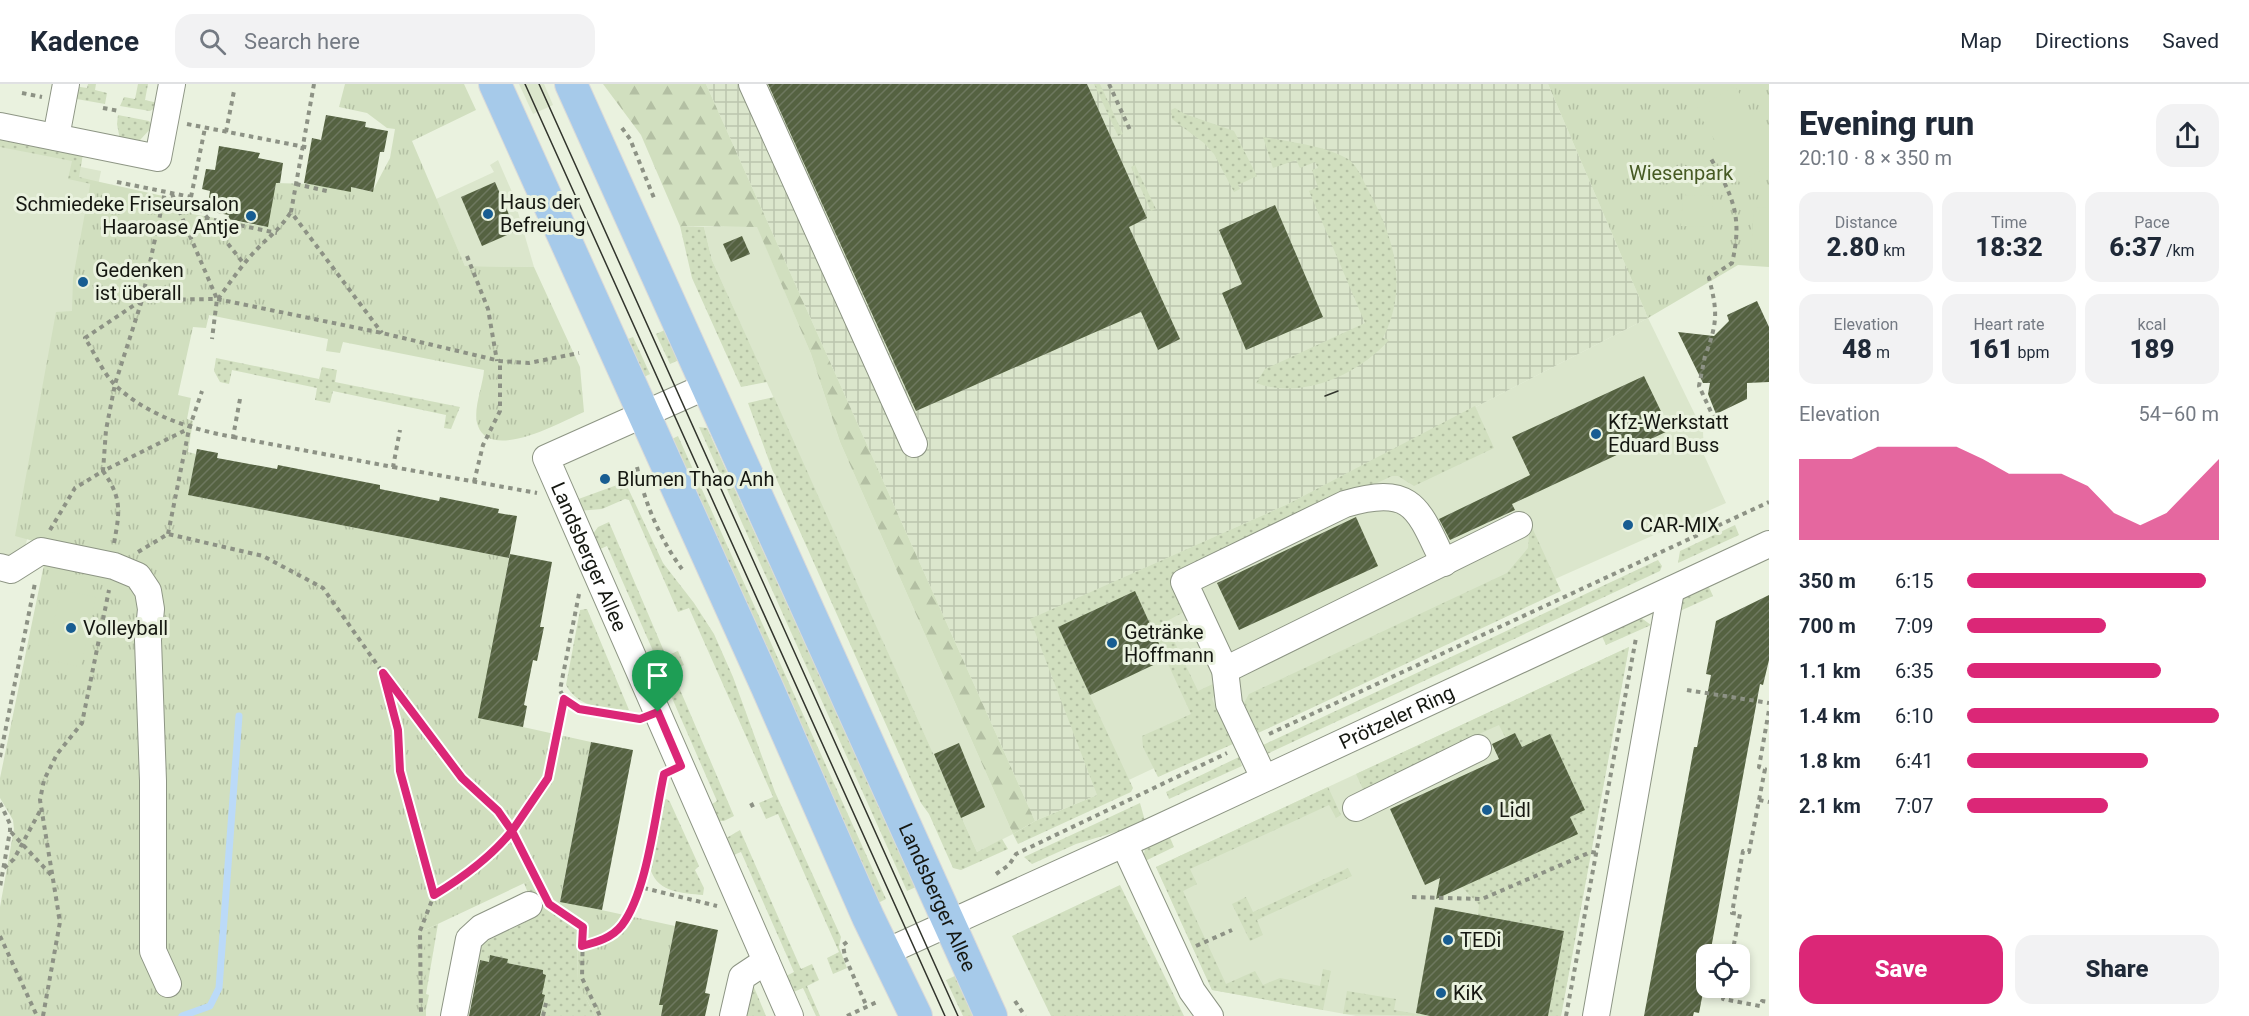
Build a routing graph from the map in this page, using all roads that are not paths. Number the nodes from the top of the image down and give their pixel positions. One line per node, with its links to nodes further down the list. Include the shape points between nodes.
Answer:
1 (172, 84): 7 (street, via 158,158)
2 (495, 84): 9 (main road)
3 (571, 84): 8 (main road, Landsberger Allee)
4 (752, 84): 10 (street)
5 (58, 91): 7 (street)
6 (0, 126): 7 (street)
7 (56, 137)
8 (706, 386): 9 (street, Landsberger Allee); 22 (main road, Landsberger Allee)
9 (643, 415): 23 (main road); 24 (street, Landsberger Allee, via 546,458 681,766 716,832)
10 (914, 444)
11 (1519, 525): 13 (street)
12 (1769, 544): 15 (street, Prötzeler Ring)
13 (1444, 563): 16 (street); 16 (street, via 1419,511 1404,500 1369,497 1345,504 1184,582)
14 (0, 567): 25 (street, via 11,570 41,551 112,565 138,576 148,591 153,951)
15 (1671, 590): 18 (street, Prötzeler Ring); 32 (street)
16 (1225, 670): 18 (street, via 1229,704)
17 (1478, 748): 19 (street)
18 (1264, 778): 20 (street, Prötzeler Ring)
19 (1356, 808)
20 (1124, 844): 22 (street, Prötzeler Ring); 31 (street, via 1192,991)
21 (539, 898): 26 (street, via 481,928 469,939)
22 (948, 923): 23 (street, Prötzeler Ring); 30 (main road, Landsberger Allee)
23 (886, 952): 29 (main road)
24 (766, 961): 27 (street, via 742,977); 28 (street, Landsberger Allee)
25 (168, 984)
26 (454, 1016)
27 (733, 1016)
28 (790, 1016)
29 (916, 1016)
30 (991, 1016)
31 (1210, 1016)
32 (1596, 1016)

